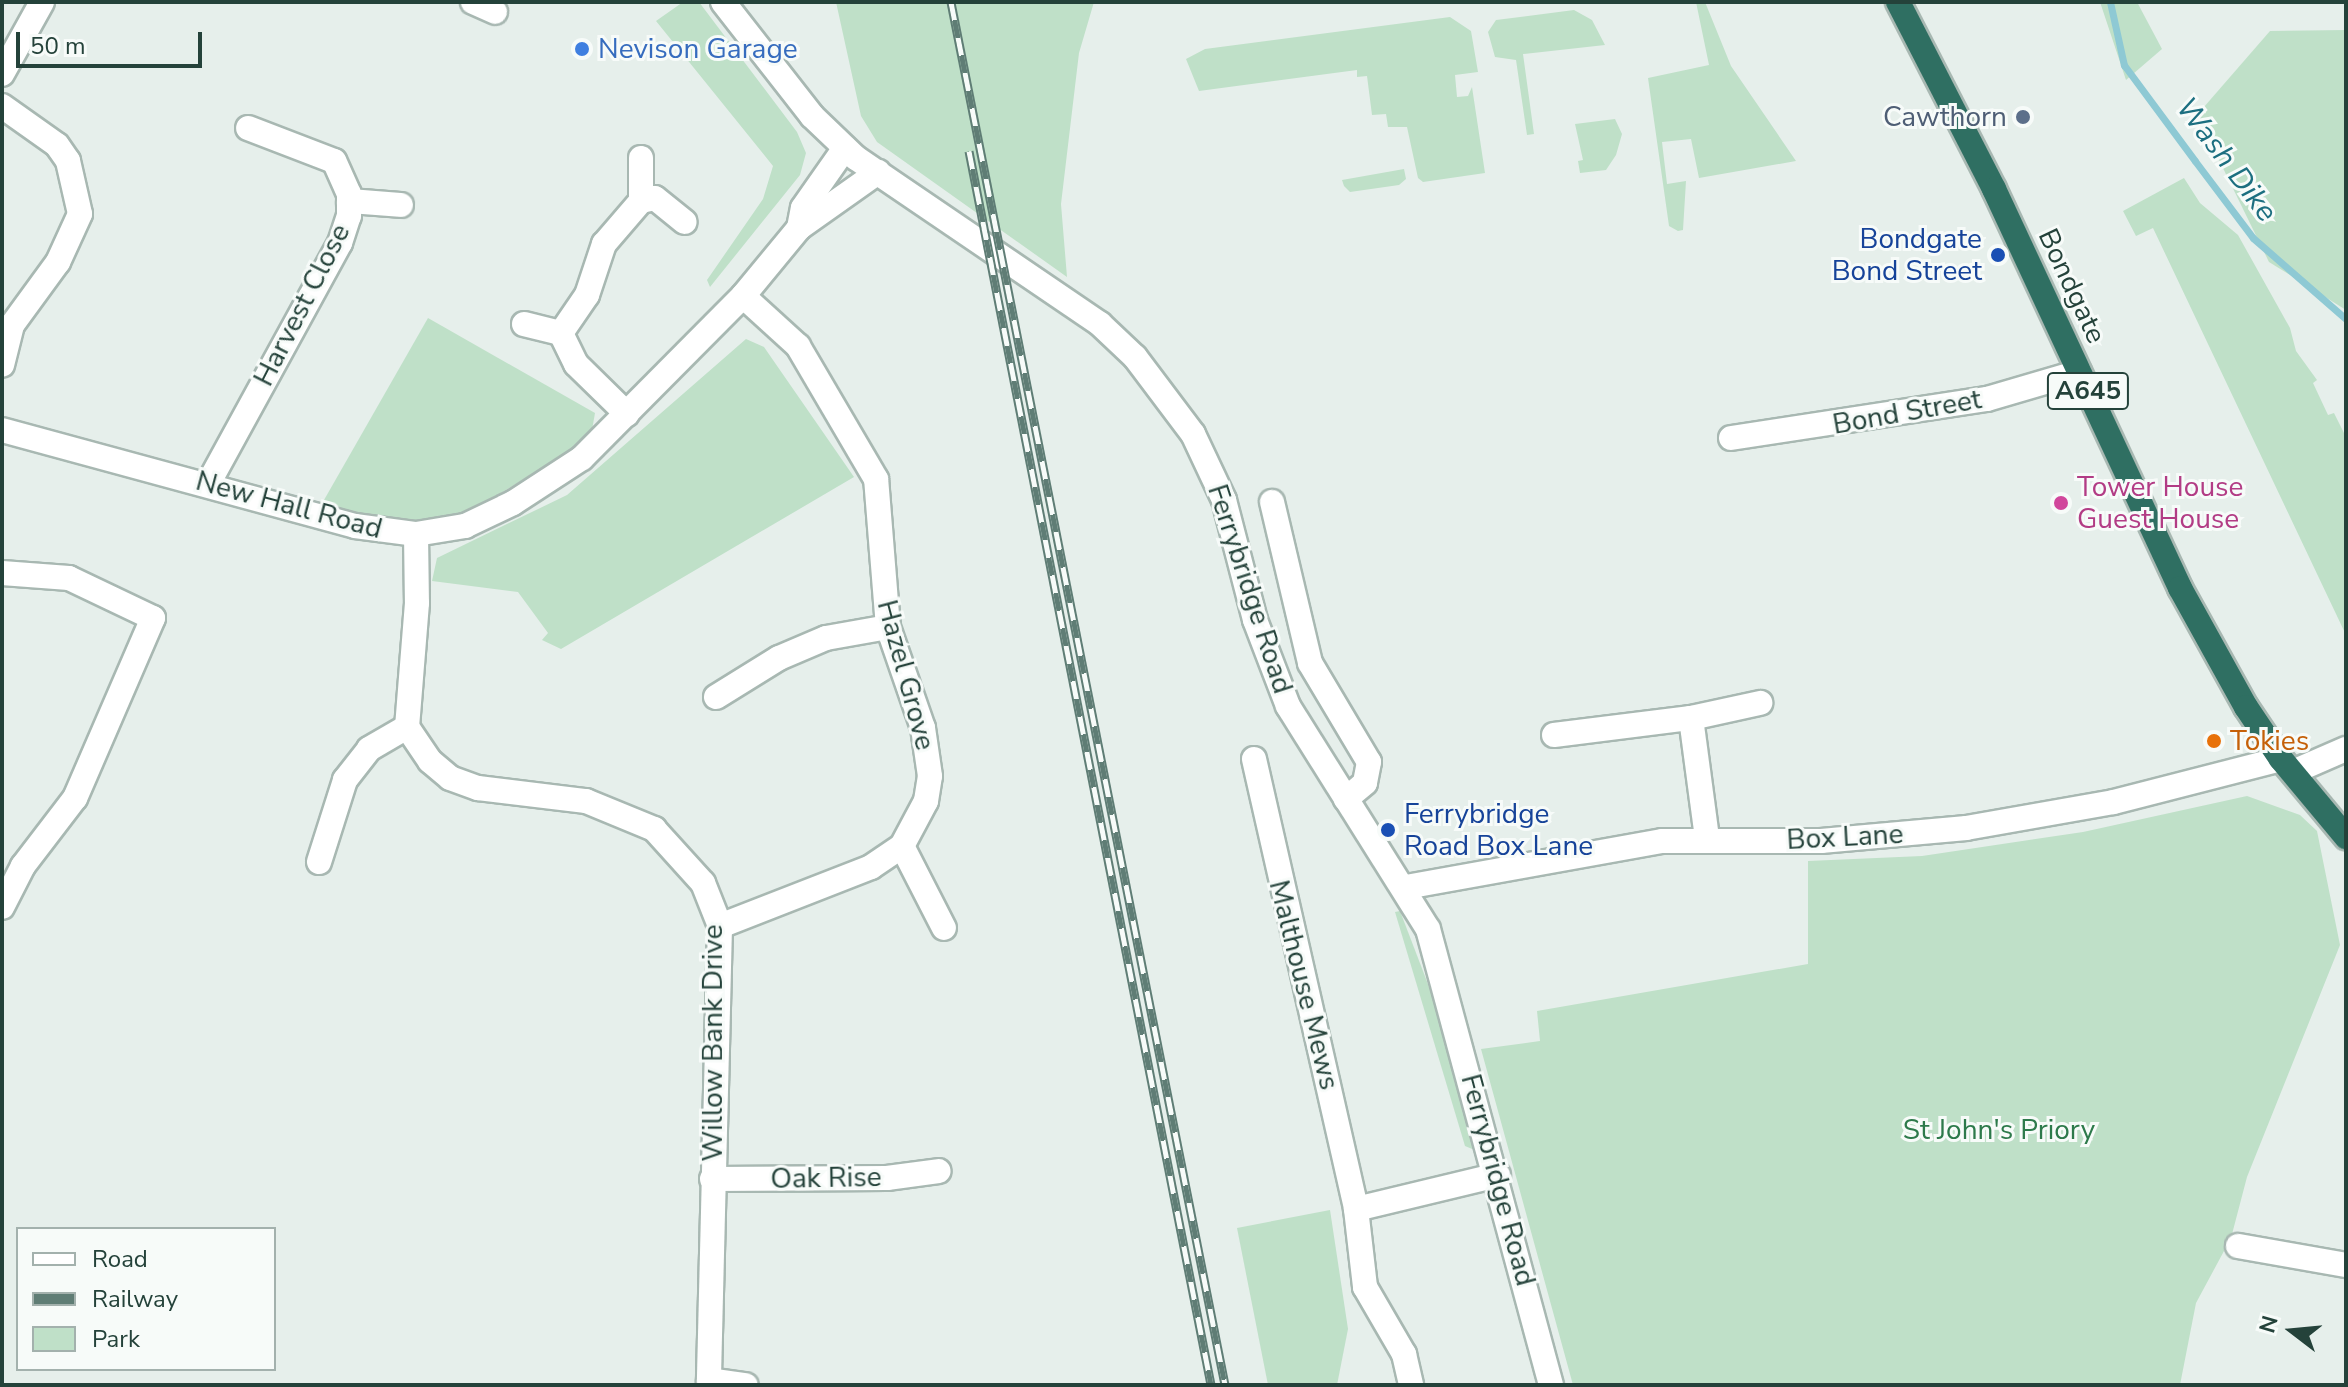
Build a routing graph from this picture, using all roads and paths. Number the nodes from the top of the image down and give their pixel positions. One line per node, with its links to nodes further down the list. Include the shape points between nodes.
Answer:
1 (42, 2): 4 (street)
2 (723, 2): 7 (street, Ferrybridge Road, via 812,116)
3 (1898, 2): 19 (highway, Bondgate / A645)
4 (2, 74)
5 (2, 106): 18 (street, via 57,145 68,161 80,214 58,262 12,325)
6 (248, 128): 10 (street, Harvest Close, via 334,161)
7 (845, 148): 9 (street, Ferrybridge Road); 14 (street, New Hall Road, via 803,208)
8 (641, 158): 11 (street)
9 (878, 172): 14 (street, New Hall Road); 36 (street, Ferrybridge Road, via 1070,300 1135,357 1167,396 1193,434 1224,500 1259,633 1288,706)
10 (349, 201): 12 (street); 23 (street, Harvest Close, via 340,243)
11 (641, 201): 13 (street, via 655,198); 17 (street, via 604,244 587,295)
12 (401, 205)
13 (685, 222)
14 (799, 228): 15 (street, New Hall Road)
15 (743, 296): 20 (street, New Hall Road); 27 (street, Hazel Grove, via 798,346 867,457 883,518 881,571)
16 (524, 324): 17 (street)
17 (561, 333): 20 (street, via 576,364)
18 (2, 365)
19 (2079, 372): 22 (street, Bond Street, via 1987,399); 35 (highway, Bondgate / A645, via 2180,588)
20 (627, 414): 25 (street, New Hall Road, via 582,458 513,503 465,526)
21 (2, 430): 23 (street, New Hall Road)
22 (1731, 438)
23 (208, 484): 25 (street, New Hall Road, via 355,526)
24 (1272, 502): 36 (street, via 1310,663 1369,762 1365,783)
25 (416, 534): 31 (street, via 417,603)
26 (2, 573): 42 (street, via 69,578 153,618 75,798 23,866)
27 (888, 627): 28 (street, via 826,638 779,658); 39 (street, Hazel Grove, via 929,752 926,801)
28 (716, 697)
29 (1760, 703): 30 (street)
30 (1691, 718): 32 (street); 38 (street)
31 (407, 727): 40 (street, via 369,749 345,780); 43 (street, Willow Bank Drive, via 450,778 478,788 586,801 654,829 703,883)
32 (1554, 735)
33 (2346, 749): 35 (street, Box Lane)
34 (1254, 759): 48 (street, Malthouse Mews)
35 (2287, 766): 37 (highway, Bondgate / A645); 38 (street, Box Lane, via 1966,828 1821,841)
36 (1346, 799): 41 (street, Ferrybridge Road)
37 (2346, 837)
38 (1707, 838): 41 (street, Box Lane, via 1662,841)
39 (902, 846): 43 (street, Hazel Grove, via 871,867); 44 (street)
40 (319, 862)
41 (1406, 887): 46 (street, Ferrybridge Road, via 1439,960)
42 (2, 907)
43 (720, 926): 47 (street, Willow Bank Drive)
44 (944, 928)
45 (939, 1171): 47 (street, Oak Rise, via 887,1178)
46 (1498, 1175): 48 (street); 53 (street, Ferrybridge Road)
47 (712, 1179): 51 (street, Willow Bank Drive, via 709,1380)
48 (1356, 1209): 52 (street, Malthouse Mews, via 1365,1287 1404,1354)
49 (2238, 1246): 50 (street)
50 (2346, 1265)
51 (746, 1385)
52 (1411, 1385)
53 (1551, 1385)

